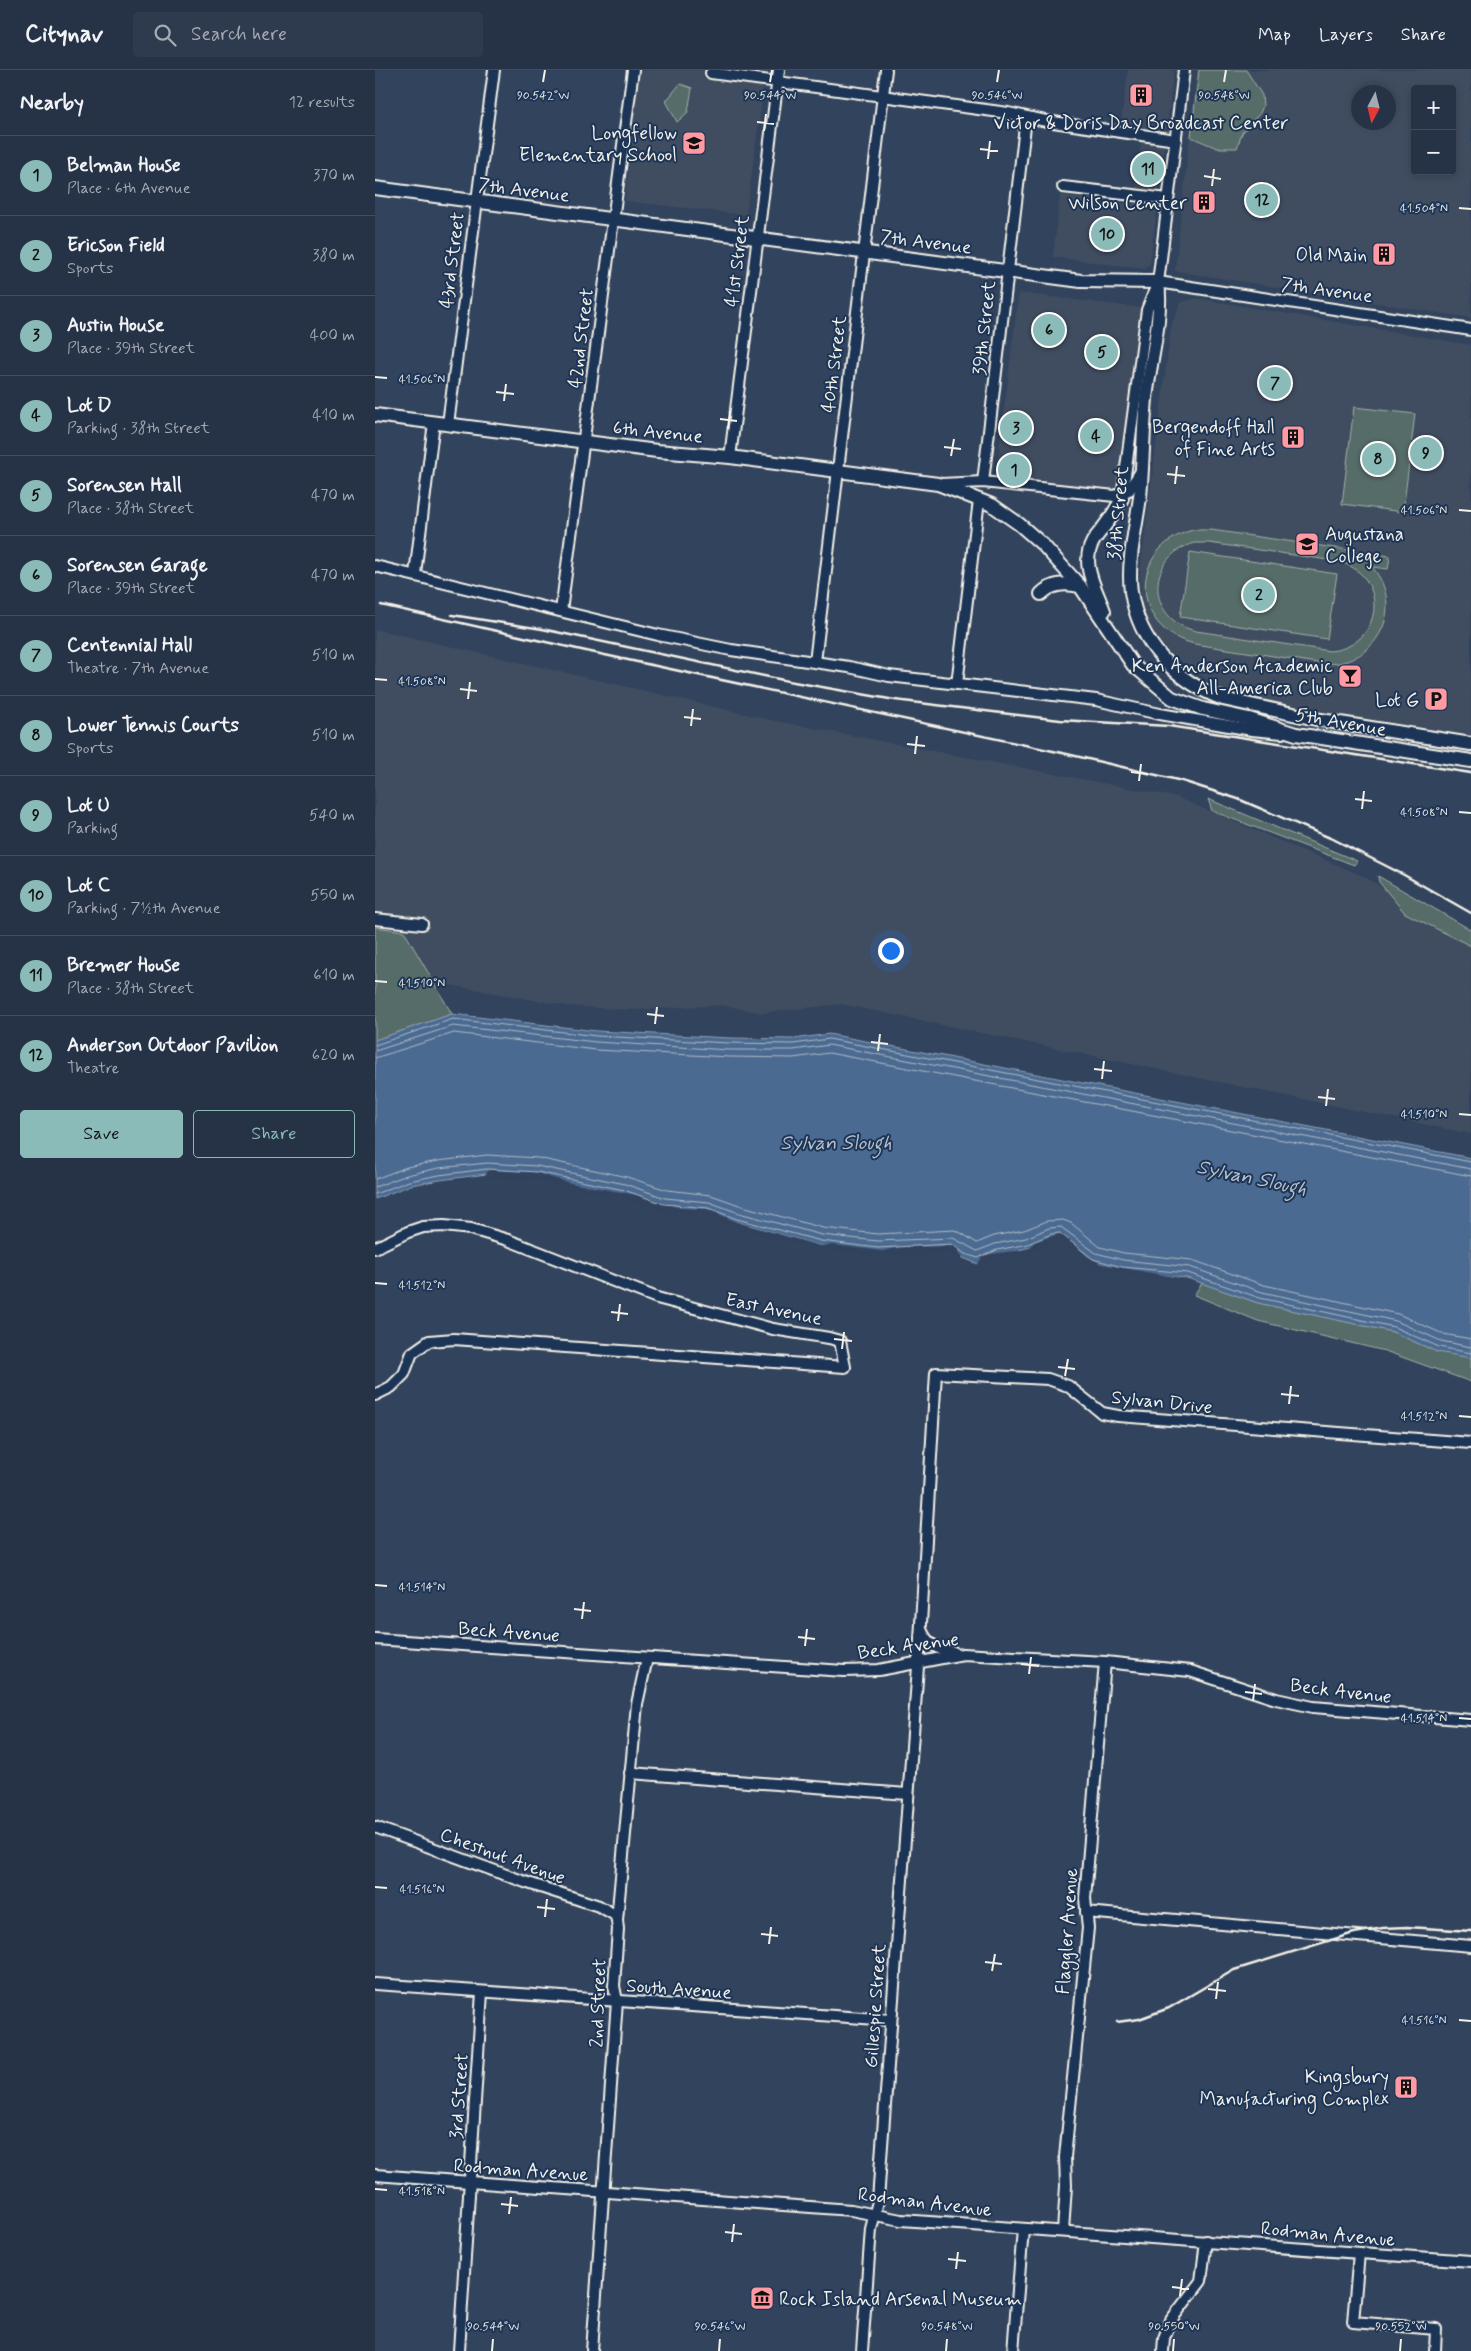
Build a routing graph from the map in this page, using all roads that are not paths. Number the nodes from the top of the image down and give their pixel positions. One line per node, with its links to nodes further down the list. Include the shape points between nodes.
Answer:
1 (493, 70): 14 (street, 43rd Street)
2 (633, 70): 15 (street, 42nd Street)
3 (779, 70): 7 (street, 41st Street)
4 (886, 70): 8 (street, 40th Street)
5 (1184, 70): 10 (street, 38th Street)
6 (711, 73): 7 (street)
7 (777, 82): 8 (street); 16 (street, 41st Street)
8 (883, 97): 9 (street); 17 (street, 40th Street)
9 (1026, 118): 10 (street); 18 (street, 39th Street)
10 (1176, 140): 13 (street, 38th Street)
11 (1063, 187): 13 (street)
12 (375, 188): 14 (main road, 7th Avenue)
13 (1168, 199): 19 (street, 38th Street)
14 (476, 201): 15 (main road, 7th Avenue); 23 (street, 43rd Street)
15 (612, 219): 16 (main road, 7th Avenue); 24 (street, 42nd Street)
16 (756, 238): 17 (main road, 7th Avenue); 25 (street, 41st Street)
17 (864, 252): 18 (main road, 7th Avenue); 26 (street, 40th Street)
18 (1007, 270): 19 (main road, 7th Avenue, via 1081,281); 28 (street, 39th Street)
19 (1158, 282): 20 (street, 7th Avenue); 27 (main road, 38th Street, via 1159,305 1146,399); 30 (street, 38th Street, via 1147,310)
20 (1471, 330)
21 (375, 415): 22 (main road, 6th Avenue)
22 (434, 422): 23 (main road, 6th Avenue); 33 (street)
23 (448, 424): 24 (main road, 6th Avenue)
24 (584, 442): 25 (main road, 6th Avenue); 36 (street, 42nd Street)
25 (730, 457): 26 (main road, 6th Avenue)
26 (837, 470): 29 (main road, 6th Avenue); 39 (street, 40th Street)
27 (1141, 470): 30 (street, via 1133,486); 38 (main road, 38th Street, via 1131,560 1131,592 1140,624 1148,642)
28 (983, 482): 29 (street, 6th Avenue); 30 (street, 6th Avenue)
29 (938, 484): 31 (main road, 6th Avenue)
30 (1122, 496): 37 (main road, via 1111,519 1090,545 1087,564)
31 (979, 500): 34 (main road, 6th Avenue, via 1019,524); 40 (street)
32 (375, 566): 33 (street)
33 (415, 574): 36 (street)
34 (1080, 586): 35 (main road, via 1057,585 1048,587); 37 (main road, 6th Avenue)
35 (1041, 594)
36 (561, 611): 39 (street, via 704,644)
37 (1115, 639): 41 (main road, 5th Avenue, via 1133,665 1172,698)
38 (1158, 653): 42 (main road, 5th Avenue, via 1180,676 1223,699 1329,722)
39 (815, 662): 40 (street)
40 (957, 684): 41 (street, via 1096,700 1252,730)
41 (1296, 734): 43 (main road, 5th Avenue)
42 (1471, 744)
43 (1471, 761)
44 (375, 919): 45 (street)
45 (422, 924)
46 (375, 1248): 47 (street, East Avenue, via 423,1227 471,1229 509,1240 657,1298 773,1329 829,1338 839,1342 845,1368 454,1339 429,1341 412,1353 404,1374 391,1387)
47 (375, 1395)
48 (1471, 1443): 49 (street, Sylvan Drive, via 1118,1416 1102,1413 1068,1386 1048,1379 937,1373)
49 (921, 1629): 51 (street, via 925,1640 935,1647); 54 (street, Sylvan Drive)
50 (375, 1639): 52 (street, Beck Avenue)
51 (967, 1654): 53 (street, Beck Avenue); 54 (street, Beck Avenue)
52 (647, 1658): 54 (street, Beck Avenue, via 844,1671 879,1670); 56 (street, 2nd Street, via 637,1704)
53 (1105, 1662): 55 (street, Beck Avenue, via 1190,1671 1276,1699 1313,1707); 59 (street, Flaggler Avenue)
54 (918, 1663): 57 (street, Gillespie Street)
55 (1471, 1720)
56 (630, 1773): 57 (street); 60 (street, 2nd Street)
57 (907, 1794): 65 (street, Gillespie Street)
58 (375, 1827): 60 (street, Chestnut Avenue, via 599,1906 615,1915)
59 (1087, 1912): 61 (street); 71 (street, Flaggler Avenue, via 1065,2157)
60 (617, 1920): 64 (street, 2nd Street, via 614,1986)
61 (1471, 1946)
62 (375, 1984): 63 (street, South Avenue)
63 (482, 1992): 64 (street, South Avenue); 67 (street, 3rd Street)
64 (617, 2001): 65 (street, South Avenue); 68 (street, 2nd Street)
65 (891, 2020): 69 (street, Gillespie Street)
66 (375, 2175): 67 (street, Rodman Avenue)
67 (470, 2182): 68 (street, Rodman Avenue); 75 (street, 3rd Street)
68 (603, 2192): 69 (street, Rodman Avenue, via 851,2210); 76 (street, 2nd Street)
69 (875, 2215): 70 (street, Rodman Avenue, via 901,2220); 77 (street, Gillespie Street, via 871,2229)
70 (1023, 2229): 71 (street, Rodman Avenue); 78 (street)
71 (1063, 2231): 72 (street, Rodman Avenue)
72 (1206, 2241): 73 (street, Rodman Avenue); 79 (street, via 1201,2281 1171,2320)
73 (1359, 2253): 74 (street, Rodman Avenue); 80 (street, via 1353,2322 1436,2329)
74 (1471, 2261)
75 (459, 2351)
76 (592, 2351)
77 (863, 2351)
78 (1013, 2351)
79 (1163, 2351)
80 (1435, 2351)

